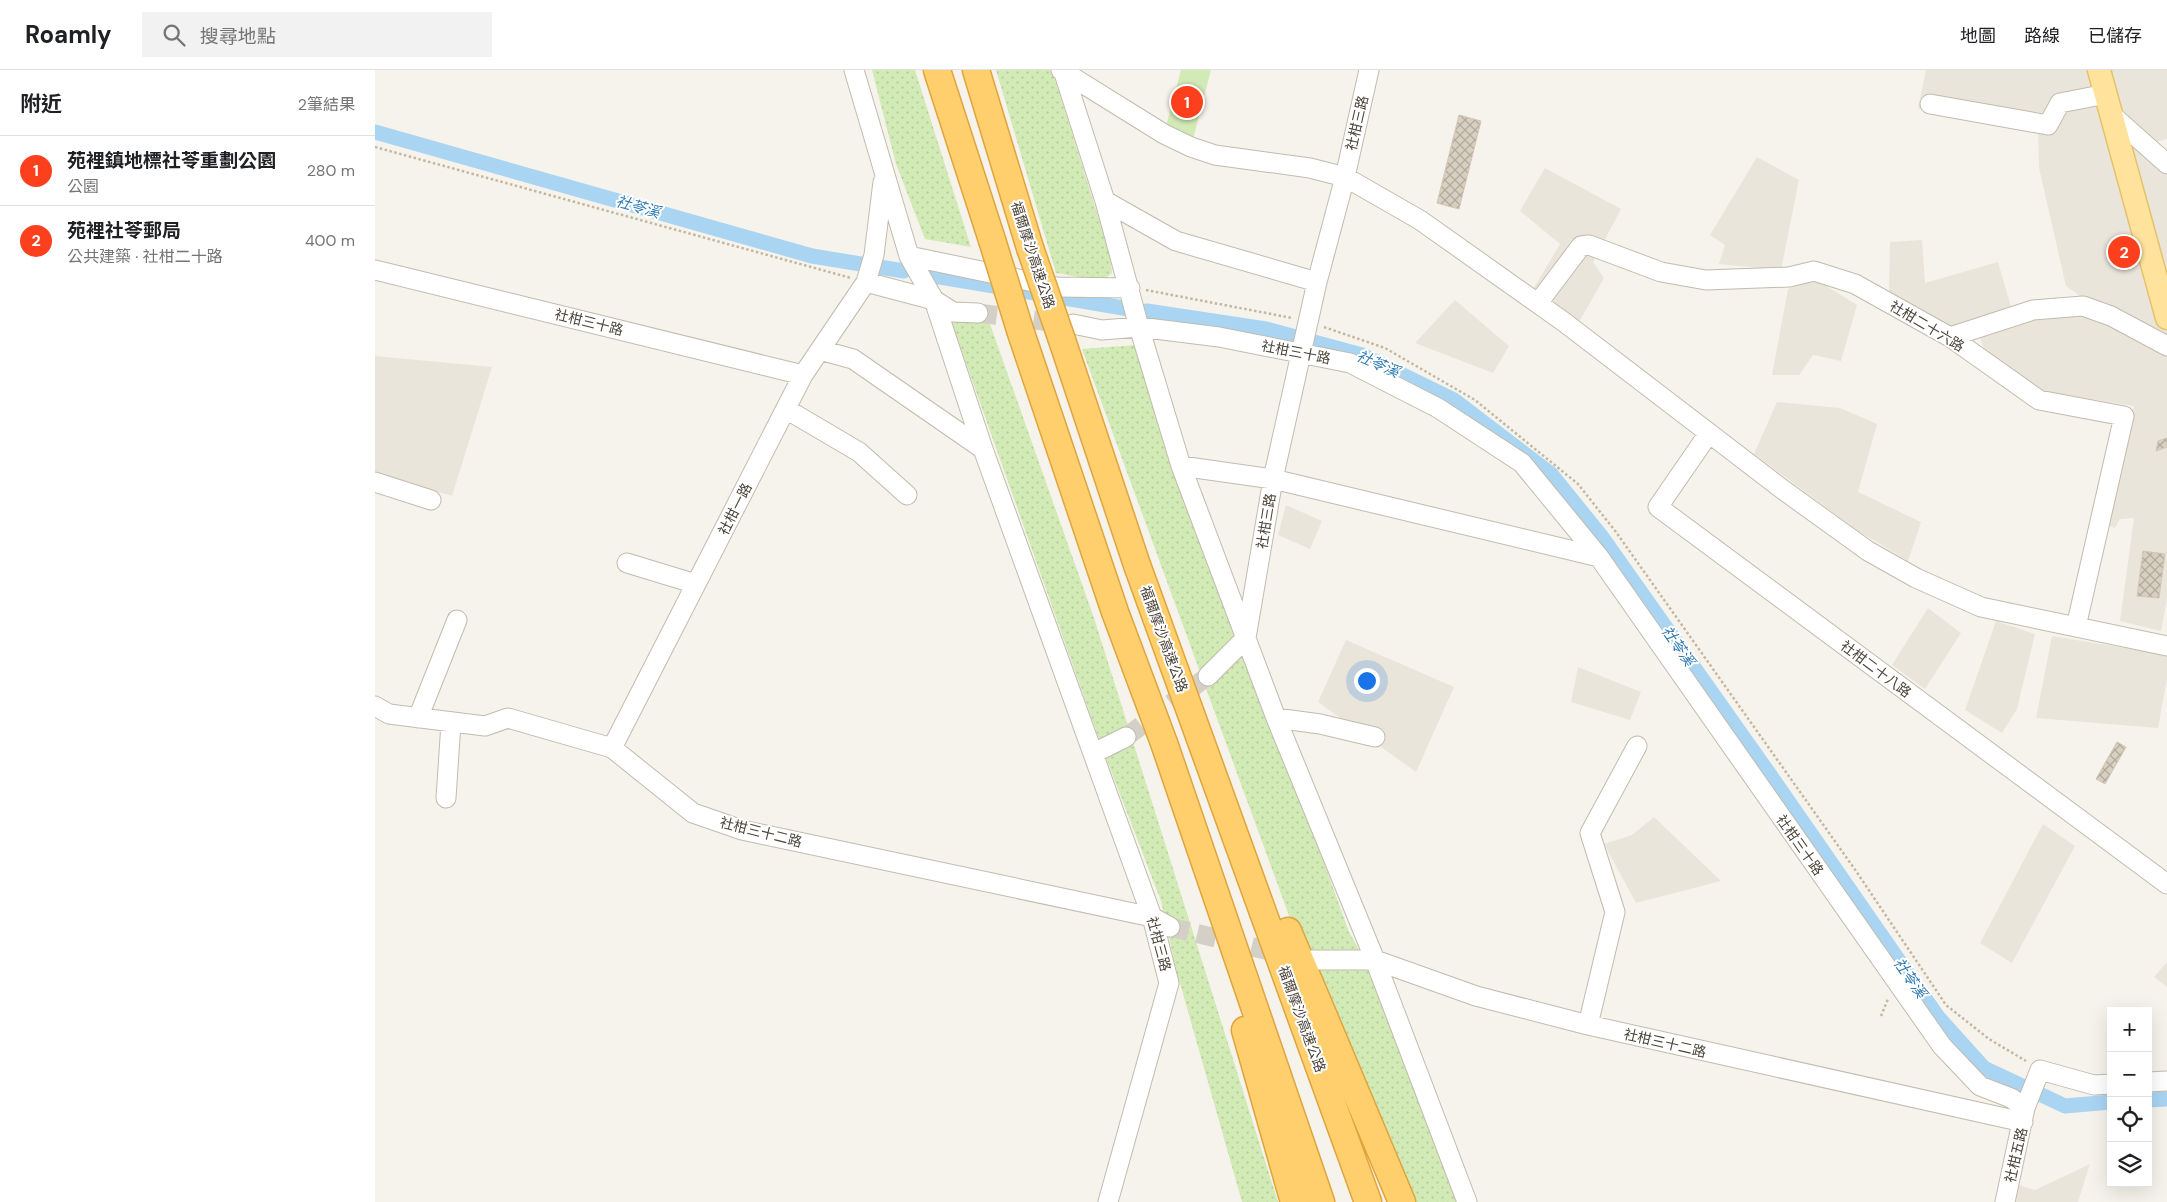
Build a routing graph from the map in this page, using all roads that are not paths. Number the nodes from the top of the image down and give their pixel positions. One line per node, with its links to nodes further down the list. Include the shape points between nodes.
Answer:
1 (854, 70): 10 (street, 社柑三路)
2 (937, 70): 52 (highway, bridge, via 1115,612)
3 (976, 70): 23 (highway, 福爾摩沙高速公路, bridge, via 1030,248)
4 (1063, 70): 11 (street, via 1191,147 1215,155 1310,168); 12 (street)
5 (1369, 70): 11 (street, 社柑三路)
6 (2099, 70): 8 (main road)
7 (1931, 104): 8 (street, via 2048,126 2060,103)
8 (2109, 105): 9 (street); 21 (main road)
9 (2167, 164)
10 (884, 173): 13 (street, 社柑三路); 15 (street)
11 (1345, 177): 16 (street, 社柑三路); 19 (street, via 1420,220)
12 (1105, 201): 16 (street, via 1176,241); 17 (street)
13 (909, 256): 17 (street, via 1057,287); 18 (street, 社柑三路)
14 (375, 270): 28 (street, 社柑三十路)
15 (869, 274): 18 (street); 26 (street, 社柑一路)
16 (1317, 282): 27 (street, 社柑三路)
17 (1130, 288): 22 (street)
18 (934, 300): 20 (street, via 953,312); 31 (street, 社柑三路)
19 (1538, 303): 24 (street, 社柑二十六路, via 1581,246 1589,245 1661,272 1706,280 1789,277 1813,271 1855,284); 30 (street)
20 (978, 313)
21 (2167, 318)
22 (1139, 327): 23 (street, 社柑三十路); 27 (street, 社柑三十路); 32 (street)
23 (1067, 332): 40 (highway, 福爾摩沙高速公路)
24 (1950, 337): 25 (street, via 2033,310 2083,306 2111,316); 42 (street, 社柑二十六路, via 2039,400 2124,416)
25 (2167, 346)
26 (820, 350): 28 (street, 社柑一路); 31 (street, via 853,359)
27 (1302, 352): 33 (street, 社柑三路); 37 (street, 社柑三十路, via 1350,362 1438,408 1522,463)
28 (803, 375): 29 (street, 社柑一路)
29 (786, 409): 35 (street, via 859,452); 39 (street, 社柑一路)
30 (1709, 433): 42 (street, via 1868,551 1916,578 1981,607); 57 (street, 社柑二十八路, via 1658,507)
31 (983, 449): 55 (street, 社柑三路)
32 (1181, 466): 33 (street); 43 (street)
33 (1273, 479): 37 (street); 43 (street, 社柑三路)
34 (375, 482): 36 (street)
35 (907, 495)
36 (431, 500)
37 (1599, 557): 66 (street, 社柑三十路, via 1941,1046 1980,1086 2011,1098)
38 (627, 564): 39 (street)
39 (696, 584): 54 (street, 社柑一路)
40 (1155, 615): 70 (highway, 福爾摩沙高速公路); 71 (highway)
41 (457, 620): 47 (street)
42 (2076, 627): 44 (street)
43 (1246, 638): 45 (street); 48 (street)
44 (2167, 646)
45 (1208, 676)
46 (375, 706): 47 (street, 社柑三十二路, via 389,714)
47 (418, 718): 49 (street, 社柑三十二路)
48 (1276, 718): 51 (street); 61 (street)
49 (451, 723): 54 (street, 社柑三十二路, via 485,726 508,718); 56 (street)
50 (1126, 737): 55 (street)
51 (1375, 737)
52 (1164, 743): 68 (highway); 69 (highway)
53 (1637, 746): 62 (street, via 1590,833 1615,912)
54 (612, 748): 58 (street, 社柑三十二路, via 693,813 742,830)
55 (1094, 753): 58 (street, 社柑三路)
56 (446, 798)
57 (2167, 884)
58 (1152, 916): 59 (street, 社柑三十二路); 67 (street, 社柑三路, via 1169,983)
59 (1171, 927)
60 (1311, 960): 61 (street, 社柑三十二路)
61 (1375, 960): 62 (street, 社柑三十二路, via 1476,996); 72 (street)
62 (1588, 1024): 66 (street, 社柑三十二路, via 1750,1062)
63 (2167, 1081): 64 (street)
64 (2152, 1082)
65 (2107, 1084): 66 (street, 社柑五路, via 2094,1085 2040,1070)
66 (2024, 1115): 73 (street, 社柑五路)
67 (1108, 1202)
68 (1293, 1202)
69 (1321, 1202)
70 (1369, 1202)
71 (1401, 1202)
72 (1467, 1202)
73 (2005, 1202)

